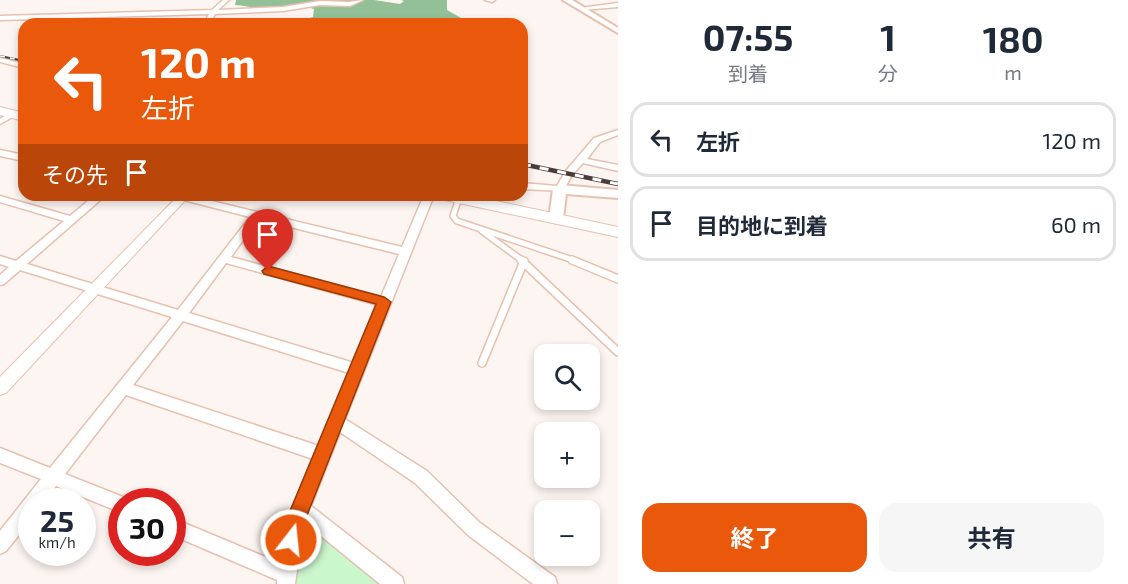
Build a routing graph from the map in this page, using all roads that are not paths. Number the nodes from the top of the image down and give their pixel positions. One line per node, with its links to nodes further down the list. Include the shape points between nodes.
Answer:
1 (226, 0): 6 (street)
2 (360, 0): 6 (street, via 350,4)
3 (567, 0): 5 (main road)
4 (618, 5): 5 (street)
5 (583, 8): 9 (main road)
6 (213, 12): 7 (street); 8 (street)
7 (0, 18)
8 (210, 18)
9 (618, 31)
10 (0, 60): 11 (street)
11 (18, 64)
12 (0, 105): 14 (highway)
13 (0, 111): 15 (highway)
14 (18, 112)
15 (18, 113)
16 (18, 114): 17 (street)
17 (0, 122)
18 (618, 132): 21 (street, via 597,140)
19 (0, 153): 20 (street)
20 (18, 157)
21 (581, 160): 22 (street); 24 (street)
22 (618, 168)
23 (528, 186): 24 (street)
24 (560, 189): 25 (main road); 34 (main road)
25 (618, 194)
26 (0, 200): 35 (street)
27 (94, 201): 35 (street)
28 (176, 201): 45 (street)
29 (201, 201): 33 (street)
30 (427, 201): 38 (street)
31 (452, 201): 36 (lane, via 457,221)
32 (471, 201): 34 (highway)
33 (256, 215): 38 (street); 39 (street)
34 (556, 219): 37 (highway)
35 (72, 220): 42 (street)
36 (477, 227): 41 (lane); 43 (lane)
37 (618, 232)
38 (406, 252): 46 (street)
39 (222, 258): 46 (street); 47 (street)
40 (0, 260): 42 (street)
41 (524, 261): 48 (lane); 49 (lane)
42 (18, 265): 44 (street); 45 (street)
43 (618, 279)
44 (0, 281)
45 (95, 289): 47 (street); 51 (street)
46 (384, 302): 50 (street)
47 (181, 315): 50 (street); 52 (street)
48 (618, 352)
49 (482, 363)
50 (358, 370): 53 (street)
51 (0, 388)
52 (123, 388): 54 (street); 56 (street)
53 (337, 422): 54 (street); 65 (street, via 421,477 474,529)
54 (323, 455): 59 (street)
55 (0, 456): 56 (street)
56 (54, 477): 57 (street); 58 (street)
57 (45, 488)
58 (108, 499)
59 (301, 509): 63 (street); 64 (street)
60 (18, 522): 62 (street)
61 (186, 533): 63 (street)
62 (0, 545)
63 (286, 579)
64 (395, 584)
65 (548, 584)

